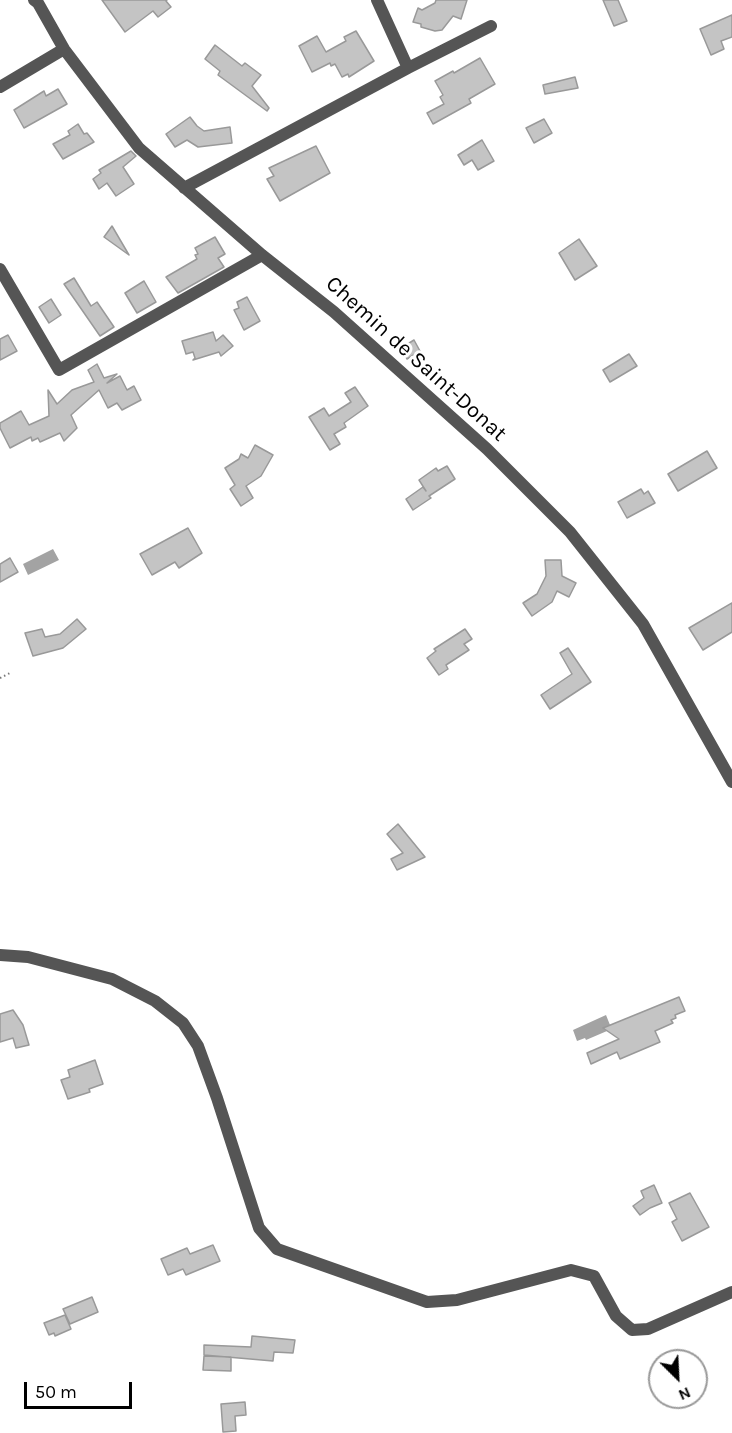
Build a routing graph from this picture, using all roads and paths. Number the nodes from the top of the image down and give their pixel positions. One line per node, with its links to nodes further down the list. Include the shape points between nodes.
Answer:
1 (34, 0): 4 (street, Chemin de Saint-Donat)
2 (377, 0): 5 (street)
3 (491, 26): 5 (street)
4 (64, 49): 6 (street); 7 (street, Chemin de Saint-Donat, via 139,148)
5 (408, 68): 7 (street)
6 (0, 87)
7 (184, 188): 8 (street, Chemin de Saint-Donat)
8 (262, 255): 9 (street, via 59,370); 12 (street, Chemin de Saint-Donat, via 334,312 487,449 570,532 643,624)
9 (0, 269)
10 (10, 673): 11 (path)
11 (0, 678)
12 (732, 782)
13 (0, 955): 14 (street, via 28,957 112,979 155,1001 183,1023 198,1046 218,1098 259,1228 277,1249 427,1302 457,1300 571,1270 584,1272 594,1276 616,1316 632,1330 648,1329)
14 (732, 1292)

